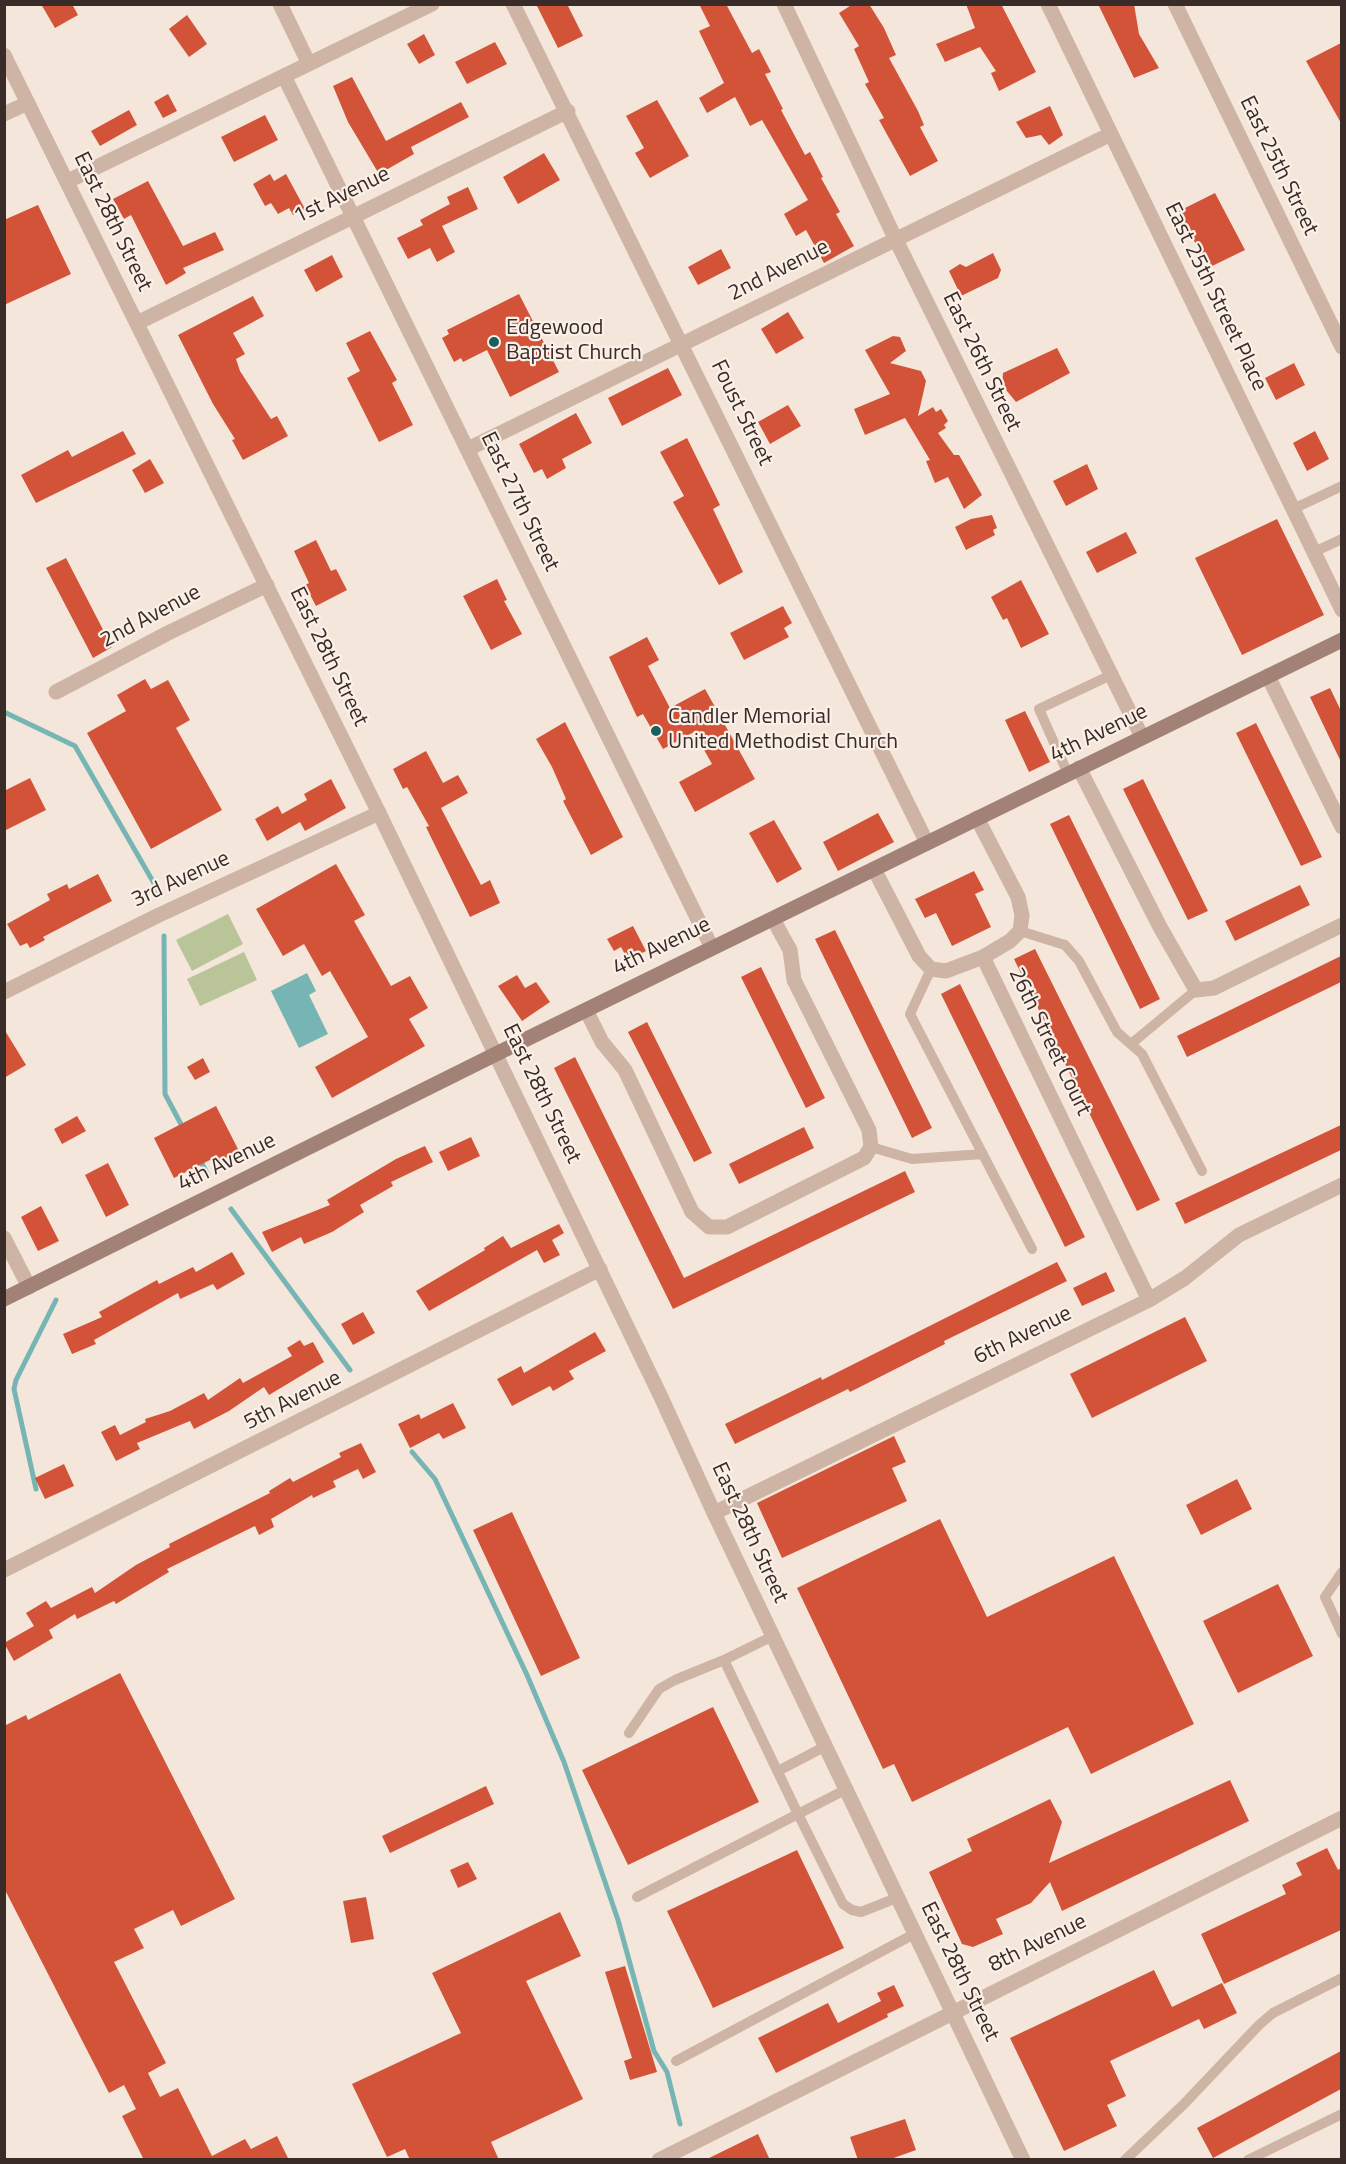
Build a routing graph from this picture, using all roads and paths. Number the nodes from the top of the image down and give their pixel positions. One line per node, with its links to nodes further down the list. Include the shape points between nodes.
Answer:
1 (280, 4): 8 (street)
2 (432, 4): 8 (street)
3 (513, 4): 11 (street, Foust Street)
4 (784, 4): 16 (street, East 26th Street)
5 (1048, 4): 13 (street, East 25th Street Place)
6 (1175, 4): 19 (street, East 25th Street)
7 (4, 55): 10 (street, East 28th Street)
8 (309, 64): 9 (street)
9 (284, 76): 14 (street); 15 (street, East 27th Street)
10 (28, 103): 12 (street); 14 (street, East 28th Street)
11 (568, 111): 15 (street, 1st Avenue); 18 (street, Foust Street)
12 (4, 114)
13 (1111, 134): 16 (street, 2nd Avenue); 22 (street, East 25th Street Place)
14 (68, 181): 17 (street, East 28th Street)
15 (351, 217): 17 (street, 1st Avenue); 20 (street, East 27th Street)
16 (895, 238): 18 (street, 2nd Avenue); 29 (street, East 26th Street)
17 (137, 323): 25 (street, East 28th Street)
18 (682, 344): 20 (street, 2nd Avenue); 37 (street, Foust Street)
19 (1341, 347)
20 (468, 449): 42 (street, East 27th Street)
21 (1341, 486): 22 (lane)
22 (1293, 509): 24 (street, East 25th Street Place)
23 (1341, 539): 24 (lane)
24 (1314, 552): 26 (street, East 25th Street Place)
25 (267, 585): 31 (street, 2nd Avenue); 34 (street, East 28th Street)
26 (1337, 590): 27 (street, East 25th Street Place)
27 (1341, 610)
28 (1341, 640): 30 (main road, 4th Avenue)
29 (1111, 675): 32 (street, East 26th Street); 33 (lane, via 1039,709)
30 (1268, 676): 32 (main road, 4th Avenue); 36 (street)
31 (56, 692)
32 (1142, 737): 33 (main road, 4th Avenue)
33 (1074, 771): 35 (main road, 4th Avenue); 45 (street)
34 (379, 813): 46 (street, 3rd Avenue); 49 (street, East 28th Street)
35 (977, 818): 37 (main road, 4th Avenue); 41 (street, 26th Street Court, via 1018,897)
36 (1341, 827)
37 (927, 843): 38 (main road, 4th Avenue)
38 (874, 869): 39 (main road, 4th Avenue); 44 (street, via 919,956)
39 (773, 919): 42 (main road, 4th Avenue); 50 (street, via 790,950 794,980 869,1130)
40 (1341, 925): 45 (street, via 1214,988)
41 (1020, 931): 43 (street, 26th Street Court); 48 (lane, via 1065,945 1079,961 1117,1032)
42 (712, 948): 47 (main road, 4th Avenue)
43 (983, 957): 44 (street, via 946,972); 59 (street, 26th Street Court)
44 (931, 969): 51 (lane, via 910,1014)
45 (1196, 990): 48 (lane)
46 (4, 992)
47 (586, 1010): 49 (main road, 4th Avenue); 50 (street, via 602,1042 625,1070 692,1212 709,1227 727,1227 864,1158)
48 (1131, 1044): 52 (lane, via 1142,1054)
49 (496, 1054): 56 (street, East 28th Street); 57 (main road, 4th Avenue)
50 (871, 1148): 51 (lane, via 912,1159)
51 (983, 1154): 55 (lane)
52 (1202, 1171)
53 (1341, 1185): 59 (street, 6th Avenue, via 1239,1235 1185,1278)
54 (4, 1238): 57 (street)
55 (1032, 1249)
56 (600, 1269): 60 (street, East 28th Street); 61 (street, 5th Avenue)
57 (29, 1287): 58 (main road, 4th Avenue)
58 (4, 1299)
59 (1149, 1300): 60 (street, 6th Avenue)
60 (714, 1513): 64 (street, East 28th Street)
61 (4, 1570)
62 (1341, 1572): 63 (lane, via 1325,1597)
63 (1341, 1634)
64 (773, 1636): 65 (lane); 67 (street, East 28th Street)
65 (724, 1660): 66 (lane, via 659,1689); 68 (lane)
66 (629, 1733)
67 (826, 1746): 68 (lane); 69 (street, East 28th Street)
68 (778, 1771): 70 (lane)
69 (847, 1790): 70 (lane); 73 (street, East 28th Street)
70 (798, 1814): 72 (lane); 73 (lane, via 843,1904 861,1912)
71 (1341, 1818): 76 (street, 8th Avenue)
72 (637, 1897)
73 (899, 1898): 74 (street, East 28th Street)
74 (916, 1933): 76 (street, East 28th Street); 77 (lane)
75 (1341, 1978): 81 (lane, via 1259,2025)
76 (953, 2011): 79 (street, 8th Avenue); 80 (street, East 28th Street)
77 (676, 2061)
78 (1341, 2114): 82 (lane)
79 (659, 2160)
80 (1023, 2160)
81 (1125, 2160)
82 (1248, 2160)

